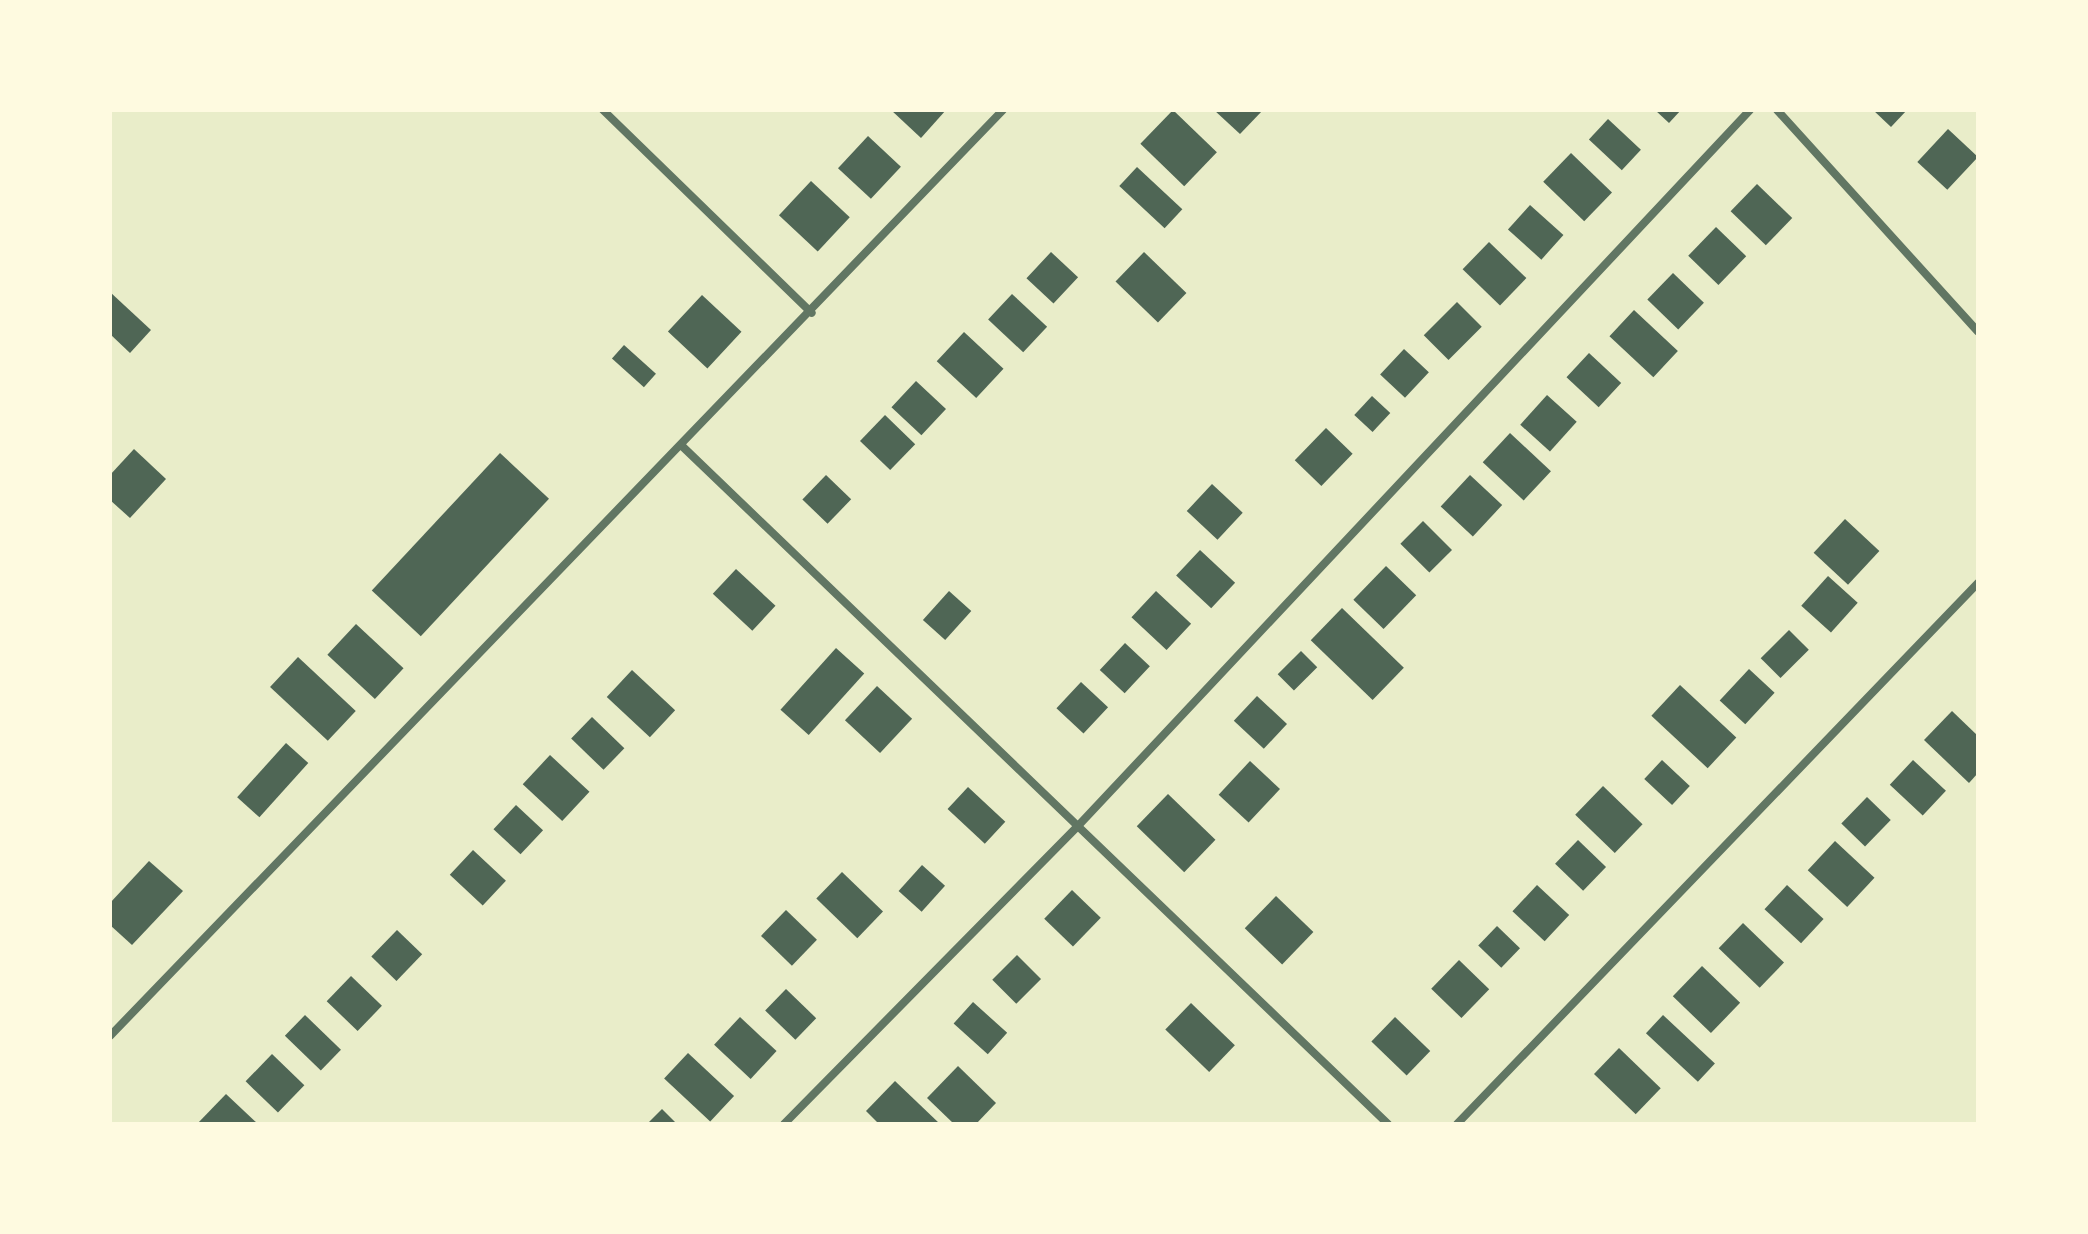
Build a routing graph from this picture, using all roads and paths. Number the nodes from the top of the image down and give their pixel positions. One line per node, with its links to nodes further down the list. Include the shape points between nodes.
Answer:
1 (603, 110): 5 (street)
2 (1003, 110): 5 (street)
3 (1750, 110): 9 (street)
4 (1777, 110): 6 (street)
5 (812, 313): 7 (street)
6 (1978, 332)
7 (682, 446): 9 (street); 10 (street)
8 (1978, 583): 13 (street)
9 (1077, 827): 11 (street); 12 (street)
10 (110, 1036)
11 (784, 1124)
12 (1388, 1124)
13 (1457, 1124)

